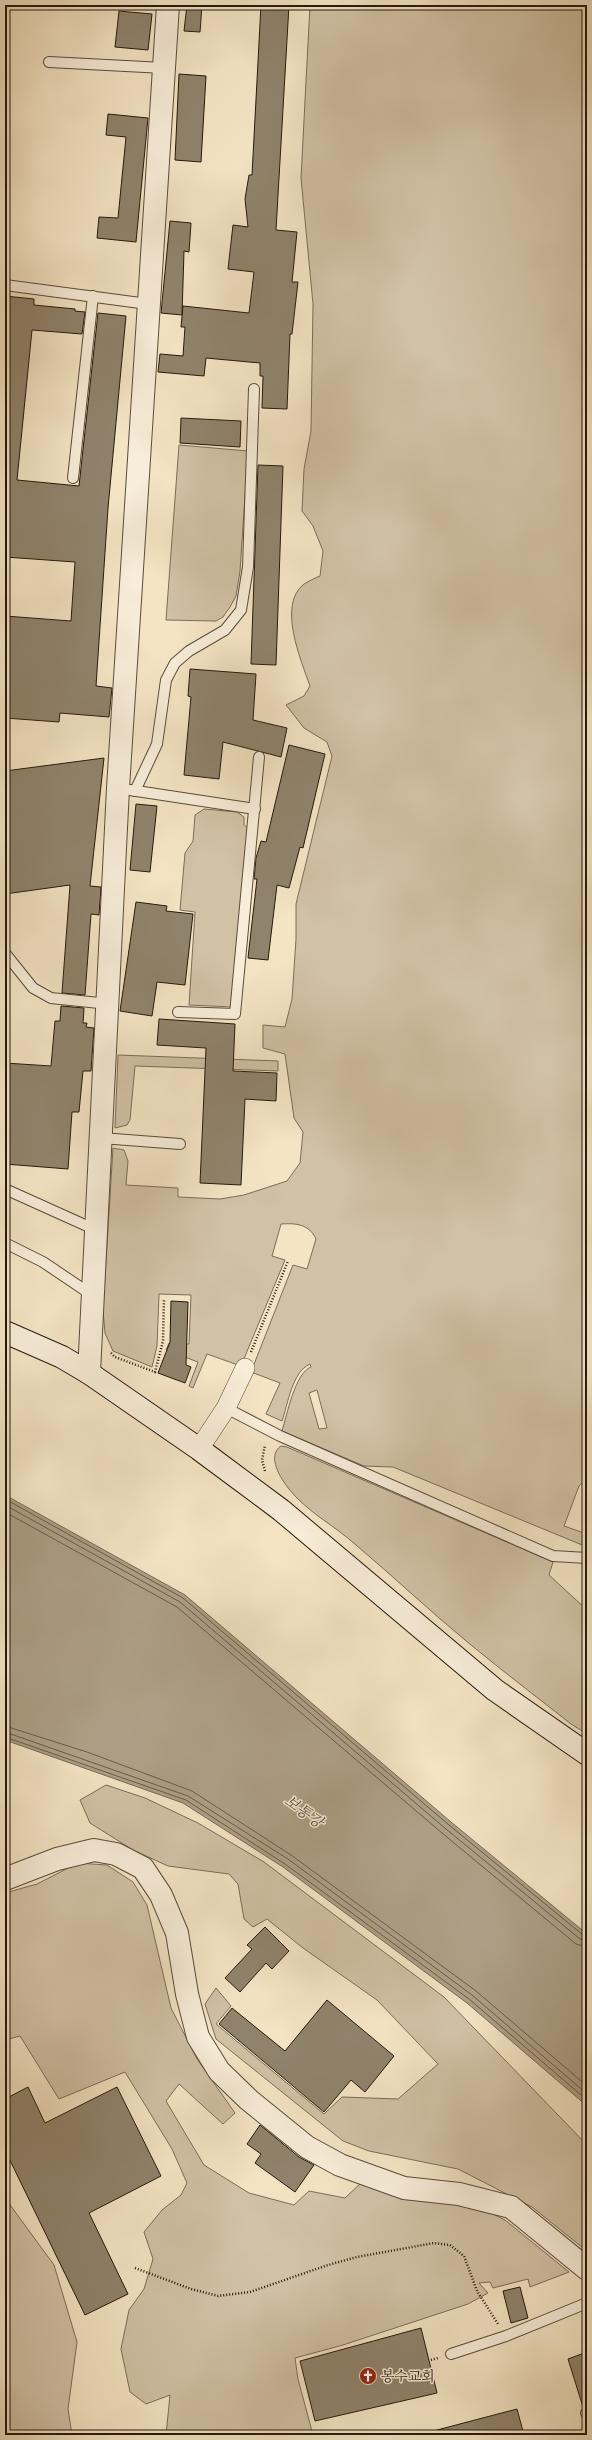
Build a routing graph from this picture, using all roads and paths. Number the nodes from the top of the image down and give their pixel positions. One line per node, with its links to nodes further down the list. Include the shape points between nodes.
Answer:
1 (168, 5): 3 (street)
2 (49, 62): 3 (lane)
3 (164, 68): 6 (street)
4 (5, 285): 5 (lane)
5 (93, 296): 6 (lane); 8 (lane)
6 (148, 304): 10 (street)
7 (254, 389): 10 (lane, via 248,567 241,610 225,630 189,651 175,663 166,680 157,744)
8 (73, 478)
9 (259, 757): 11 (lane)
10 (126, 790): 11 (lane); 13 (street)
11 (255, 809): 14 (lane, via 235,1014)
12 (5, 953): 13 (lane, via 33,988 51,998)
13 (109, 1004): 15 (street)
14 (178, 1012)
15 (101, 1138): 16 (lane); 18 (street)
16 (180, 1144)
17 (5, 1189): 18 (lane)
18 (96, 1230): 21 (street)
19 (5, 1243): 21 (lane, via 43,1262)
20 (288, 1261): 25 (path)
21 (92, 1295): 26 (street)
22 (164, 1299): 24 (path, via 163,1340 155,1372 115,1357)
23 (5, 1332): 26 (street, via 62,1357)
24 (107, 1349)
25 (245, 1368): 27 (street)
26 (89, 1373): 28 (street)
27 (226, 1408): 28 (street); 29 (lane, via 280,1436 553,1556)
28 (199, 1448): 30 (street, via 281,1510 495,1690)
29 (587, 1558)
30 (587, 1754)
31 (5, 1880): 33 (street, via 57,1859 94,1850 116,1854 143,1868 161,1895 177,1933 187,1994 198,2037 219,2071 249,2100 307,2147 340,2165 404,2188 459,2194 511,2207)
32 (135, 2268): 35 (path, via 218,2296 250,2292 357,2257 434,2243 450,2245 464,2256 483,2303)
33 (587, 2269)
34 (587, 2304): 35 (lane)
35 (506, 2336): 36 (lane)
36 (451, 2354)
37 (438, 2358): 38 (path)
38 (431, 2360)

